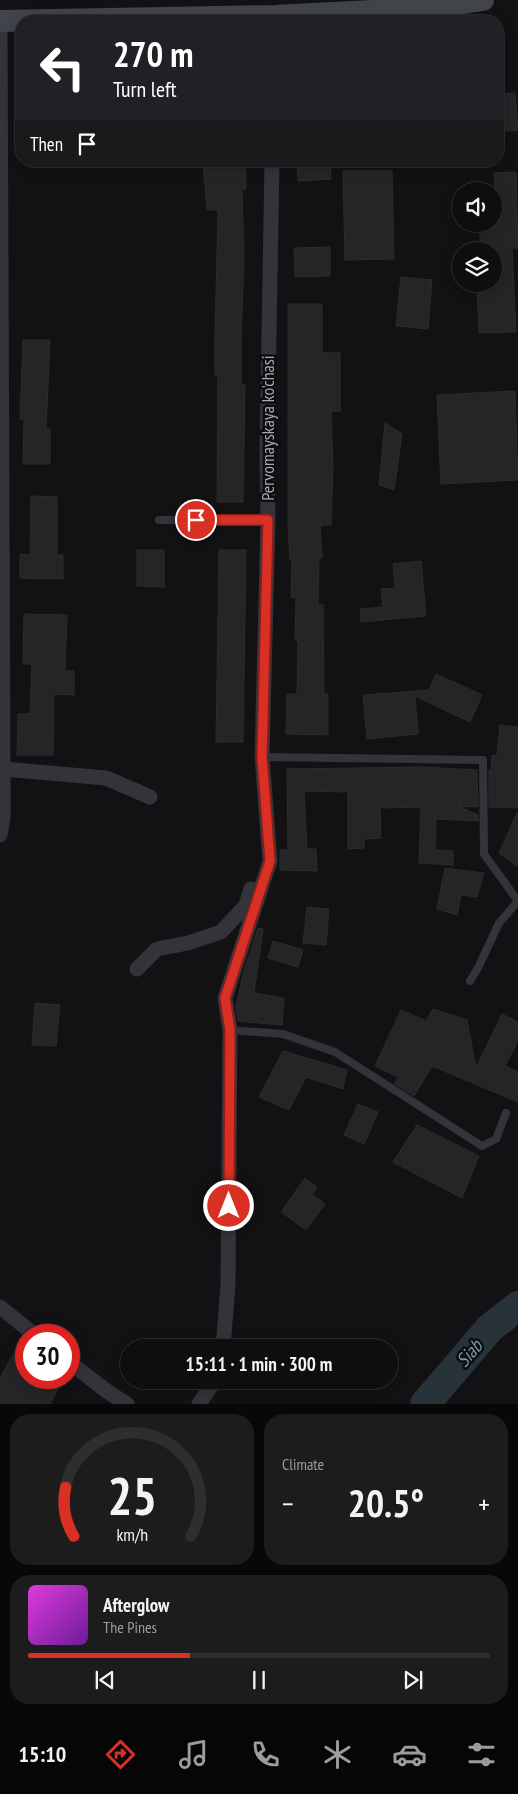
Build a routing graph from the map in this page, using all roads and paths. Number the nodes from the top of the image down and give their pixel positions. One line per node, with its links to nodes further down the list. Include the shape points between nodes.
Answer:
1 (483, 0): 2 (main road, via 431,8)
2 (332, 15)
3 (0, 21): 4 (main road); 8 (street)
4 (15, 21)
5 (272, 167): 7 (street, Pervomayskaya ko'chasi)
6 (159, 520): 7 (lane)
7 (268, 520): 9 (street, Pervomayskaya ko'chasi)
8 (2, 743): 10 (street)
9 (262, 757): 13 (lane, via 483,760 484,854); 14 (street, via 261,861 246,905 221,932 157,949); 16 (street, Pervomayskaya ko'chasi, via 270,861 225,998)
10 (3, 769): 11 (street, via 106,778); 12 (street)
11 (150, 797)
12 (0, 835)
13 (518, 901): 15 (lane, via 499,923)
14 (137, 969)
15 (470, 981)
16 (230, 1030): 17 (lane, via 283,1034 335,1052 482,1146 496,1139); 20 (street, Pervomayskaya ko'chasi)
17 (506, 1113)
18 (0, 1307): 19 (street)
19 (21, 1324)
20 (225, 1339)
21 (80, 1370): 23 (street)
22 (208, 1389): 24 (street)
23 (127, 1404)
24 (199, 1404)

